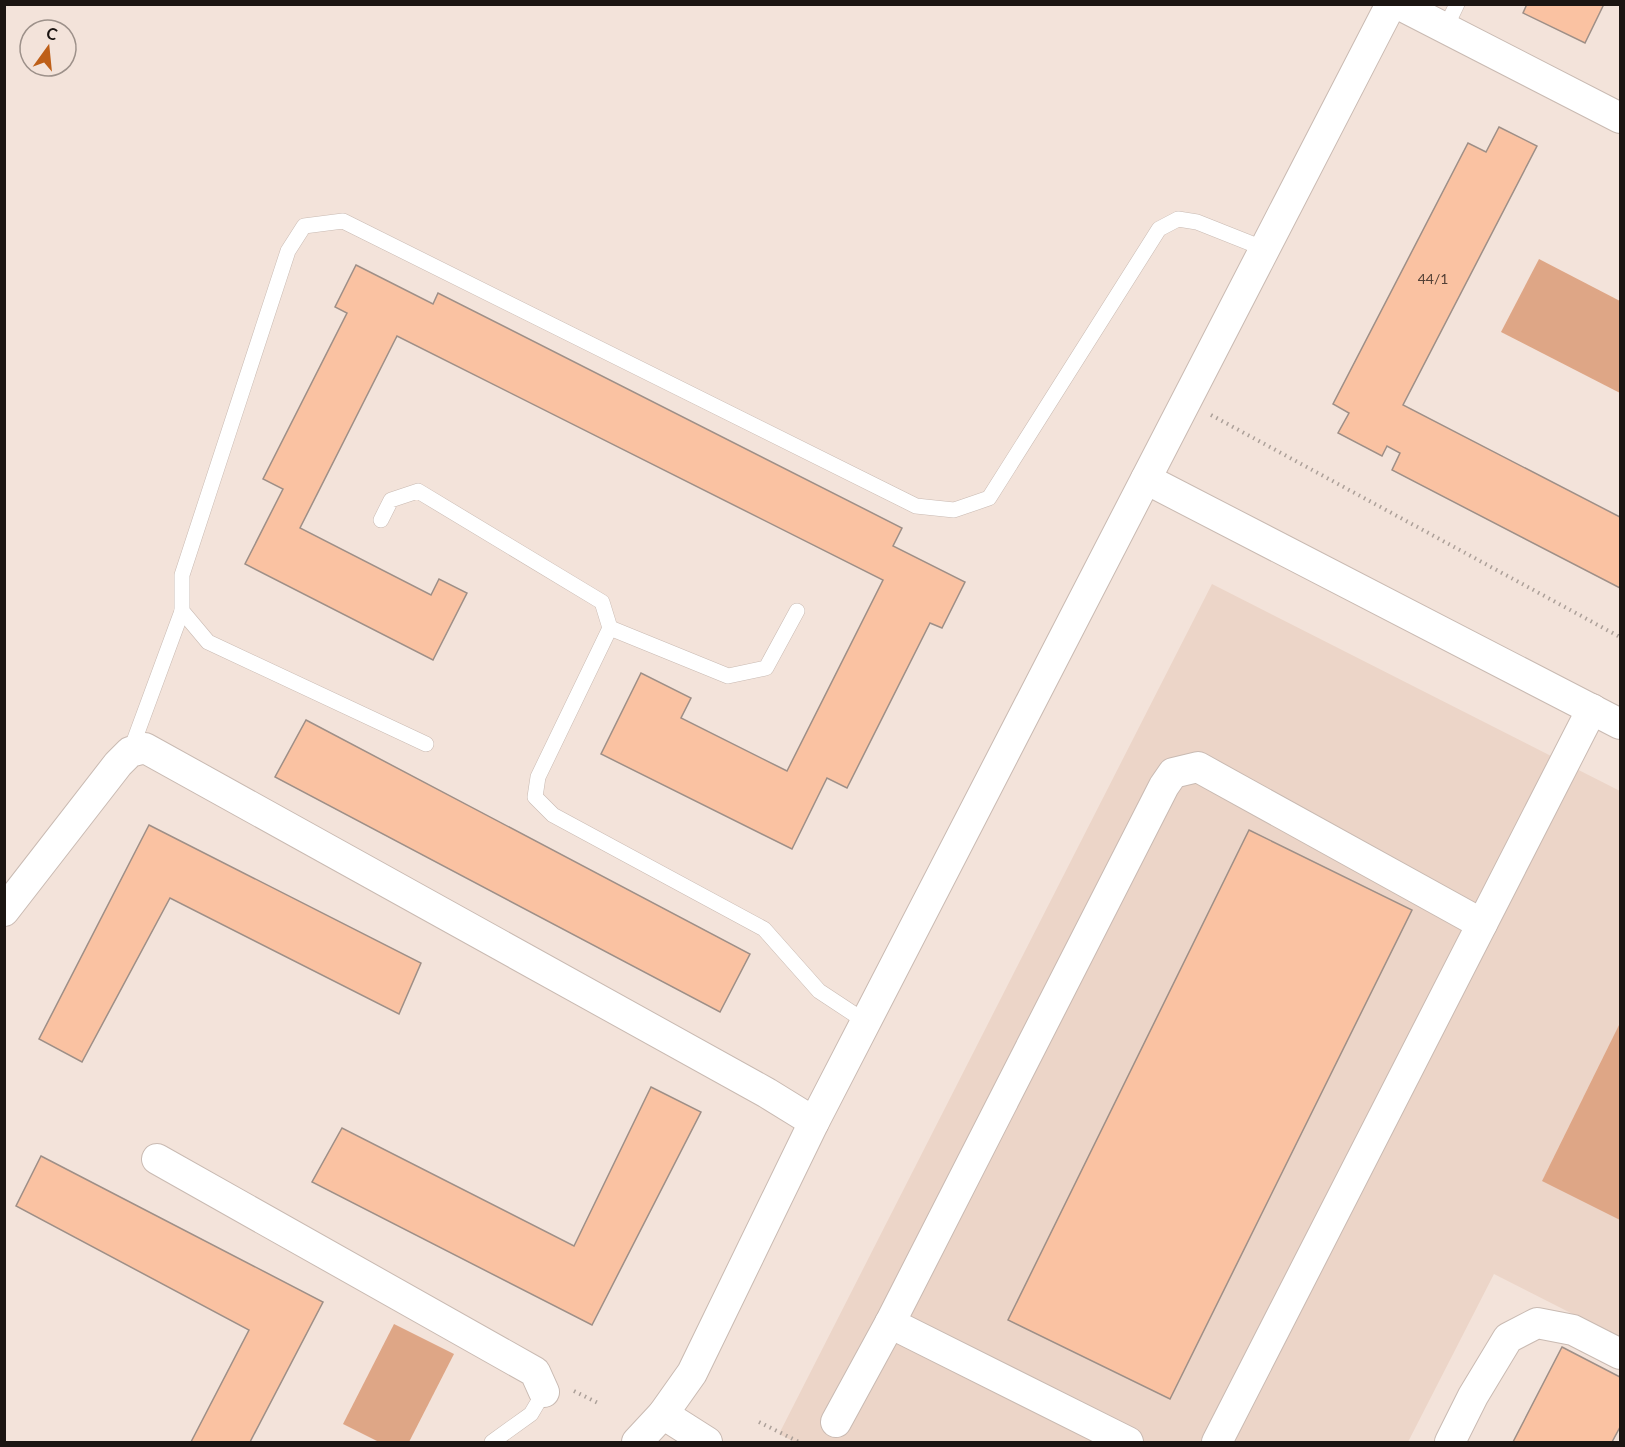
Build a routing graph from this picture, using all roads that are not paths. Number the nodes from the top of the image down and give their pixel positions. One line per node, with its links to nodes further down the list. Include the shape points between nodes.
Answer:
1 (1391, 4): 5 (street)
2 (1398, 4): 3 (street)
3 (1451, 17): 4 (street)
4 (1620, 118)
5 (1265, 249): 6 (street); 9 (lane, via 1197,222 1178,219 1159,229 989,498 954,510 916,506 343,221 304,226 288,251 182,575)
6 (1146, 479): 11 (street); 17 (street)
7 (381, 520): 10 (lane, via 391,500 418,491 602,602)
8 (797, 610): 10 (lane, via 766,668 728,676)
9 (182, 611): 13 (lane, via 208,642); 14 (lane)
10 (610, 628): 17 (lane, via 538,777 535,797 553,815 764,929 819,991)
11 (1592, 709): 12 (street); 16 (street)
12 (1620, 724)
13 (426, 744)
14 (124, 758): 15 (street); 18 (street, via 145,748)
15 (4, 911)
16 (1482, 924): 20 (street, via 1198,767 1173,773); 29 (street)
17 (866, 1022): 18 (street)
18 (814, 1122): 23 (street, via 692,1373)
19 (157, 1159): 22 (street, via 535,1372)
20 (890, 1323): 24 (street); 28 (street)
21 (1620, 1354): 30 (street, via 1573,1330 1537,1323 1508,1338)
22 (544, 1392): 25 (lane, via 531,1414)
23 (663, 1414): 26 (street); 27 (street)
24 (836, 1422)
25 (492, 1443)
26 (637, 1443)
27 (707, 1443)
28 (1128, 1443)
29 (1217, 1443)
30 (1450, 1443)

